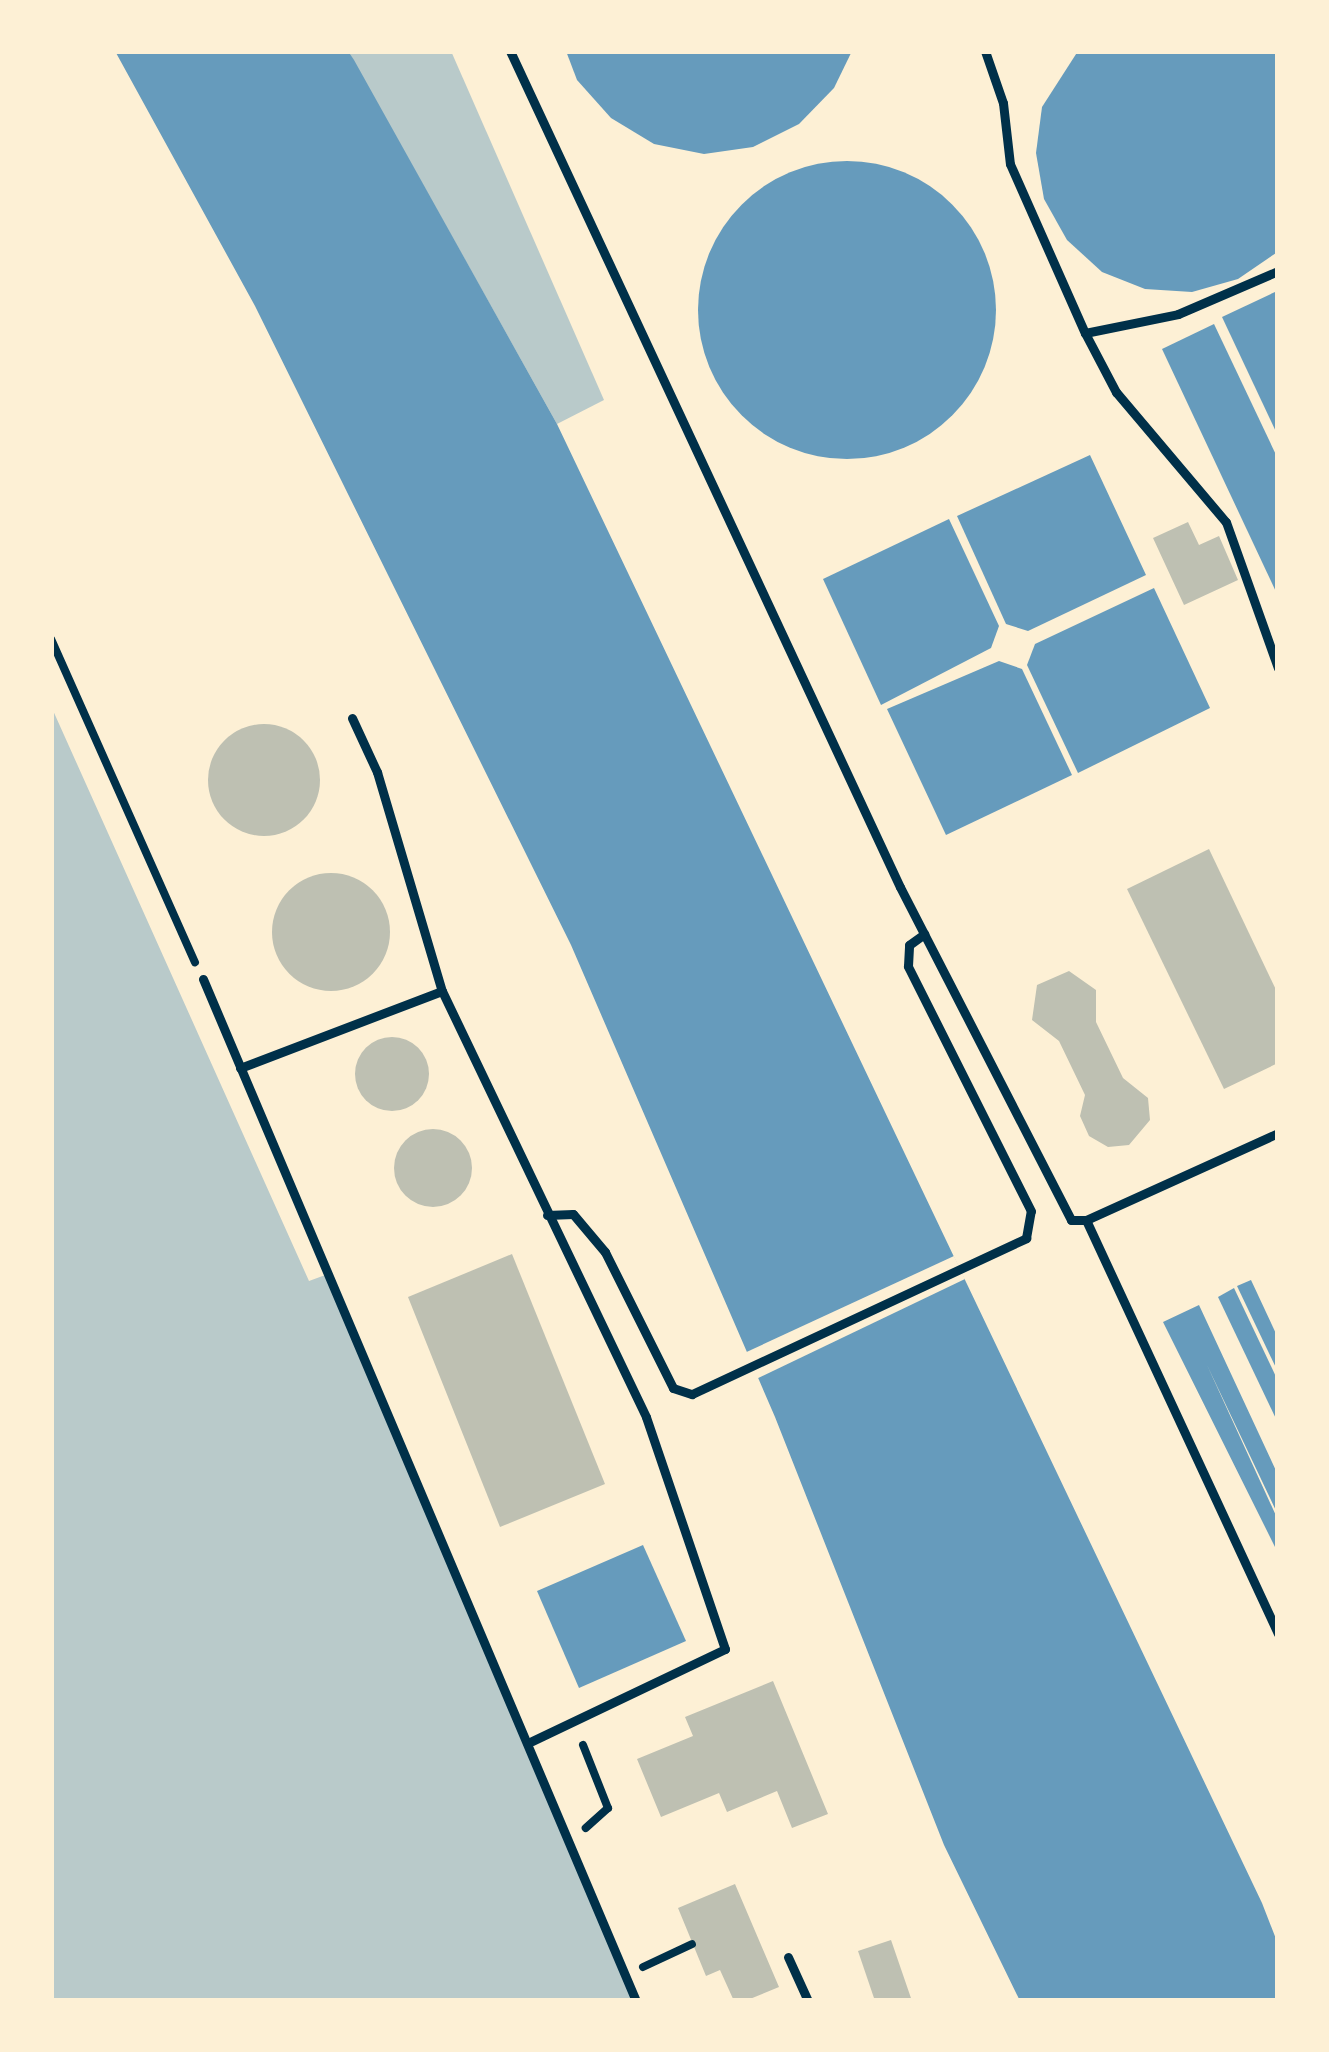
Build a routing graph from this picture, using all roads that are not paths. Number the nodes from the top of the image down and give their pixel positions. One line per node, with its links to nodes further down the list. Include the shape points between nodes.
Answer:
1 (510, 51): 7 (lane)
2 (985, 51): 4 (lane, via 1003,103 1010,164)
3 (1278, 271): 4 (lane, via 1178,314)
4 (1085, 333): 5 (lane, via 1116,392 1226,522)
5 (1278, 668)
6 (352, 718): 9 (lane, via 377,772)
7 (924, 934): 12 (lane, via 910,946 908,966 1034,1227 1026,1238 692,1394 673,1388 605,1252 573,1214); 13 (lane, via 1071,1220)
8 (203, 980): 10 (lane)
9 (442, 991): 10 (lane); 12 (lane)
10 (240, 1068): 15 (lane)
11 (1278, 1133): 13 (lane)
12 (547, 1215): 15 (lane, via 646,1417 724,1649)
13 (1086, 1220): 14 (lane)
14 (1278, 1634)
15 (532, 1741): 17 (lane)
16 (788, 1957): 18 (lane)
17 (636, 2001)
18 (808, 2001)

